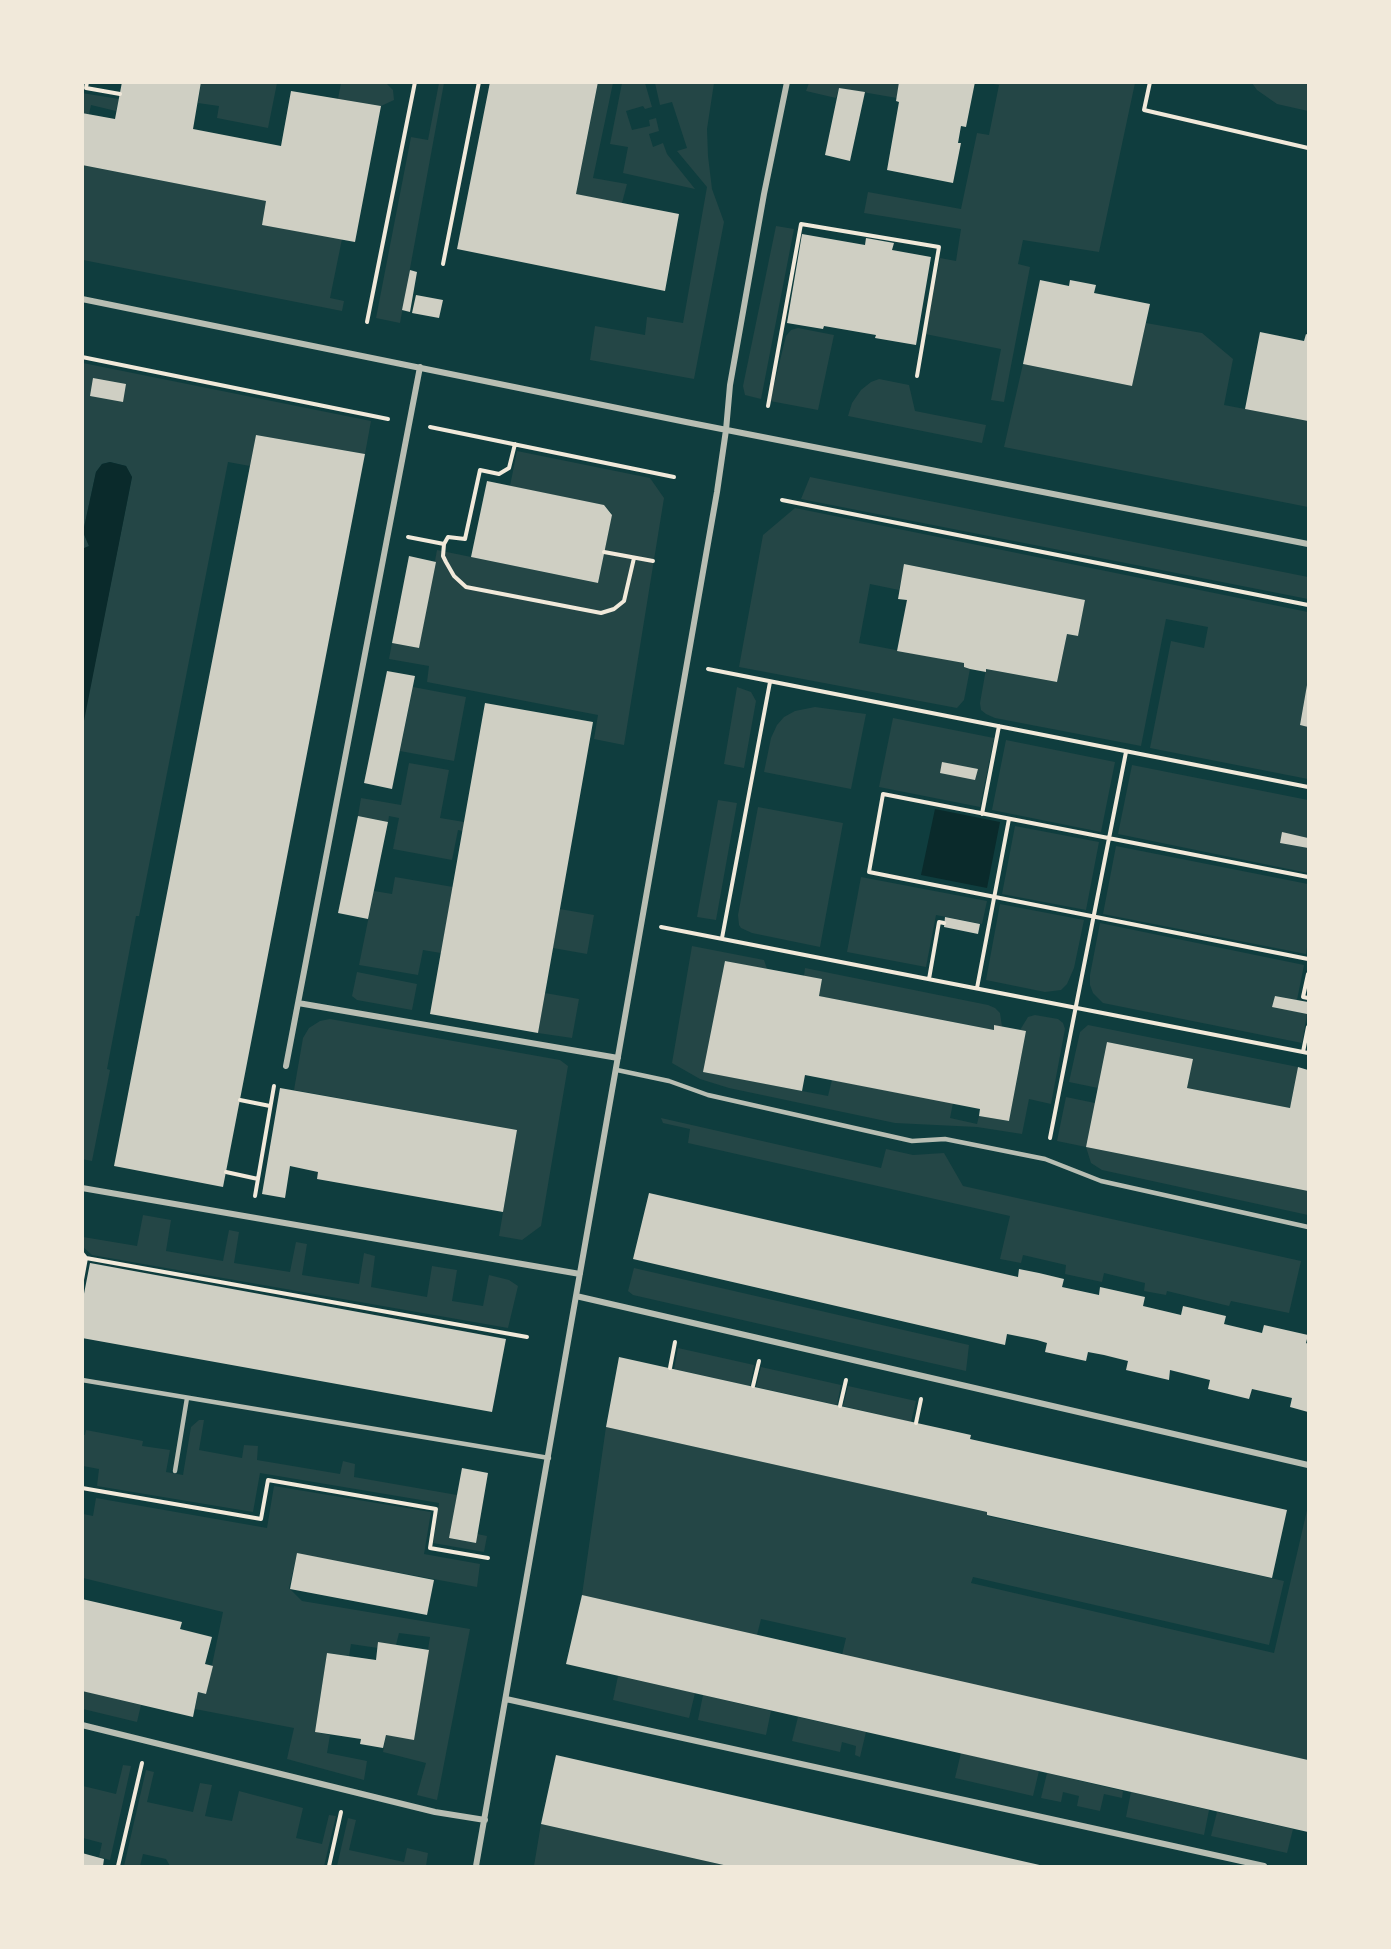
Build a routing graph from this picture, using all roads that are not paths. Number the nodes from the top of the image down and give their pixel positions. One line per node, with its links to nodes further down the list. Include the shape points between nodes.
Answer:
1 (788, 82): 4 (street, via 764,194)
2 (82, 300): 3 (street)
3 (420, 367): 4 (street); 6 (street)
4 (726, 430): 5 (street); 7 (street)
5 (1308, 544)
6 (298, 1004): 7 (street); 8 (street)
7 (618, 1058): 9 (street)
8 (286, 1066)
9 (617, 1070): 11 (lane, via 669,1081 708,1095 912,1141 945,1138 1045,1159 1101,1181); 12 (street)
10 (82, 1188): 12 (street)
11 (1308, 1227)
12 (580, 1274): 13 (street)
13 (576, 1296): 16 (street); 17 (street)
14 (82, 1380): 15 (lane)
15 (187, 1398): 16 (lane); 18 (lane)
16 (549, 1458): 19 (street)
17 (1308, 1465)
18 (175, 1471)
19 (506, 1699): 21 (street); 23 (street)
20 (82, 1725): 21 (street, via 424,1809)
21 (485, 1820): 22 (street)
22 (476, 1866)
23 (1264, 1866)

